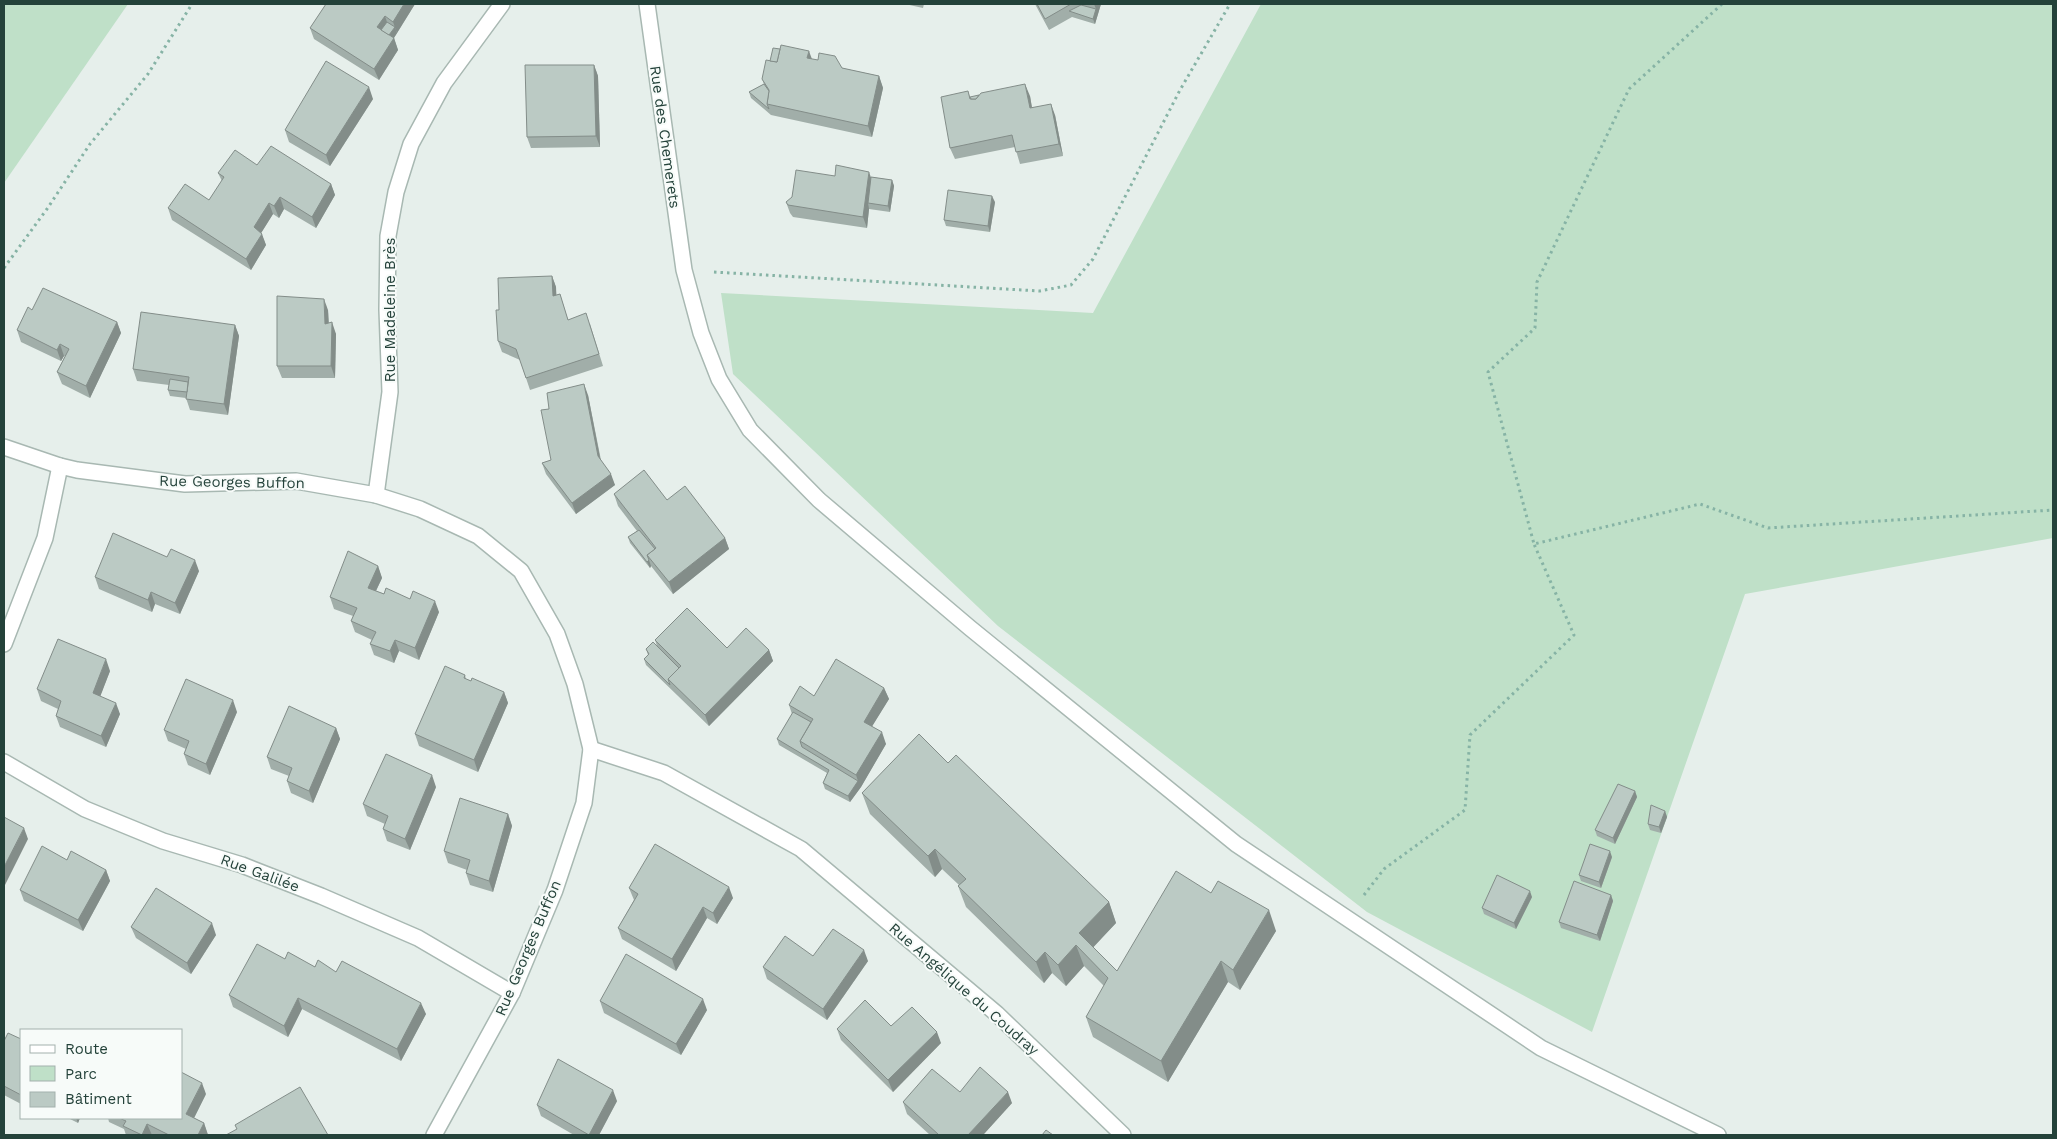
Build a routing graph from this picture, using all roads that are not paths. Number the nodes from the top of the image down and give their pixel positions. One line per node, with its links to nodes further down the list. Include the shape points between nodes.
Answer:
1 (502, 4): 5 (street, Rue Madeleine Brès, via 444,83 411,144 396,192 388,236 390,392)
2 (646, 4): 12 (street, Rue des Chemerets, via 684,270 701,333 720,380 750,430 819,500 970,628 1236,844 1541,1048)
3 (4, 447): 4 (street, Rue Georges Buffon)
4 (60, 466): 5 (street, Rue Georges Buffon, via 185,484 296,481); 6 (street, via 45,538)
5 (376, 495): 7 (street, Rue Georges Buffon, via 420,509 478,536 521,571 557,634 575,684)
6 (4, 644)
7 (591, 749): 9 (street, Rue Georges Buffon, via 584,803 555,890); 11 (street, Rue Angélique du Coudray, via 664,773 801,849 997,1014)
8 (4, 762): 9 (street, Rue Galilée, via 85,809 163,842 242,866 321,896 418,938)
9 (512, 993): 10 (street, Rue Georges Buffon)
10 (434, 1135)
11 (1123, 1135)
12 (1718, 1135)

